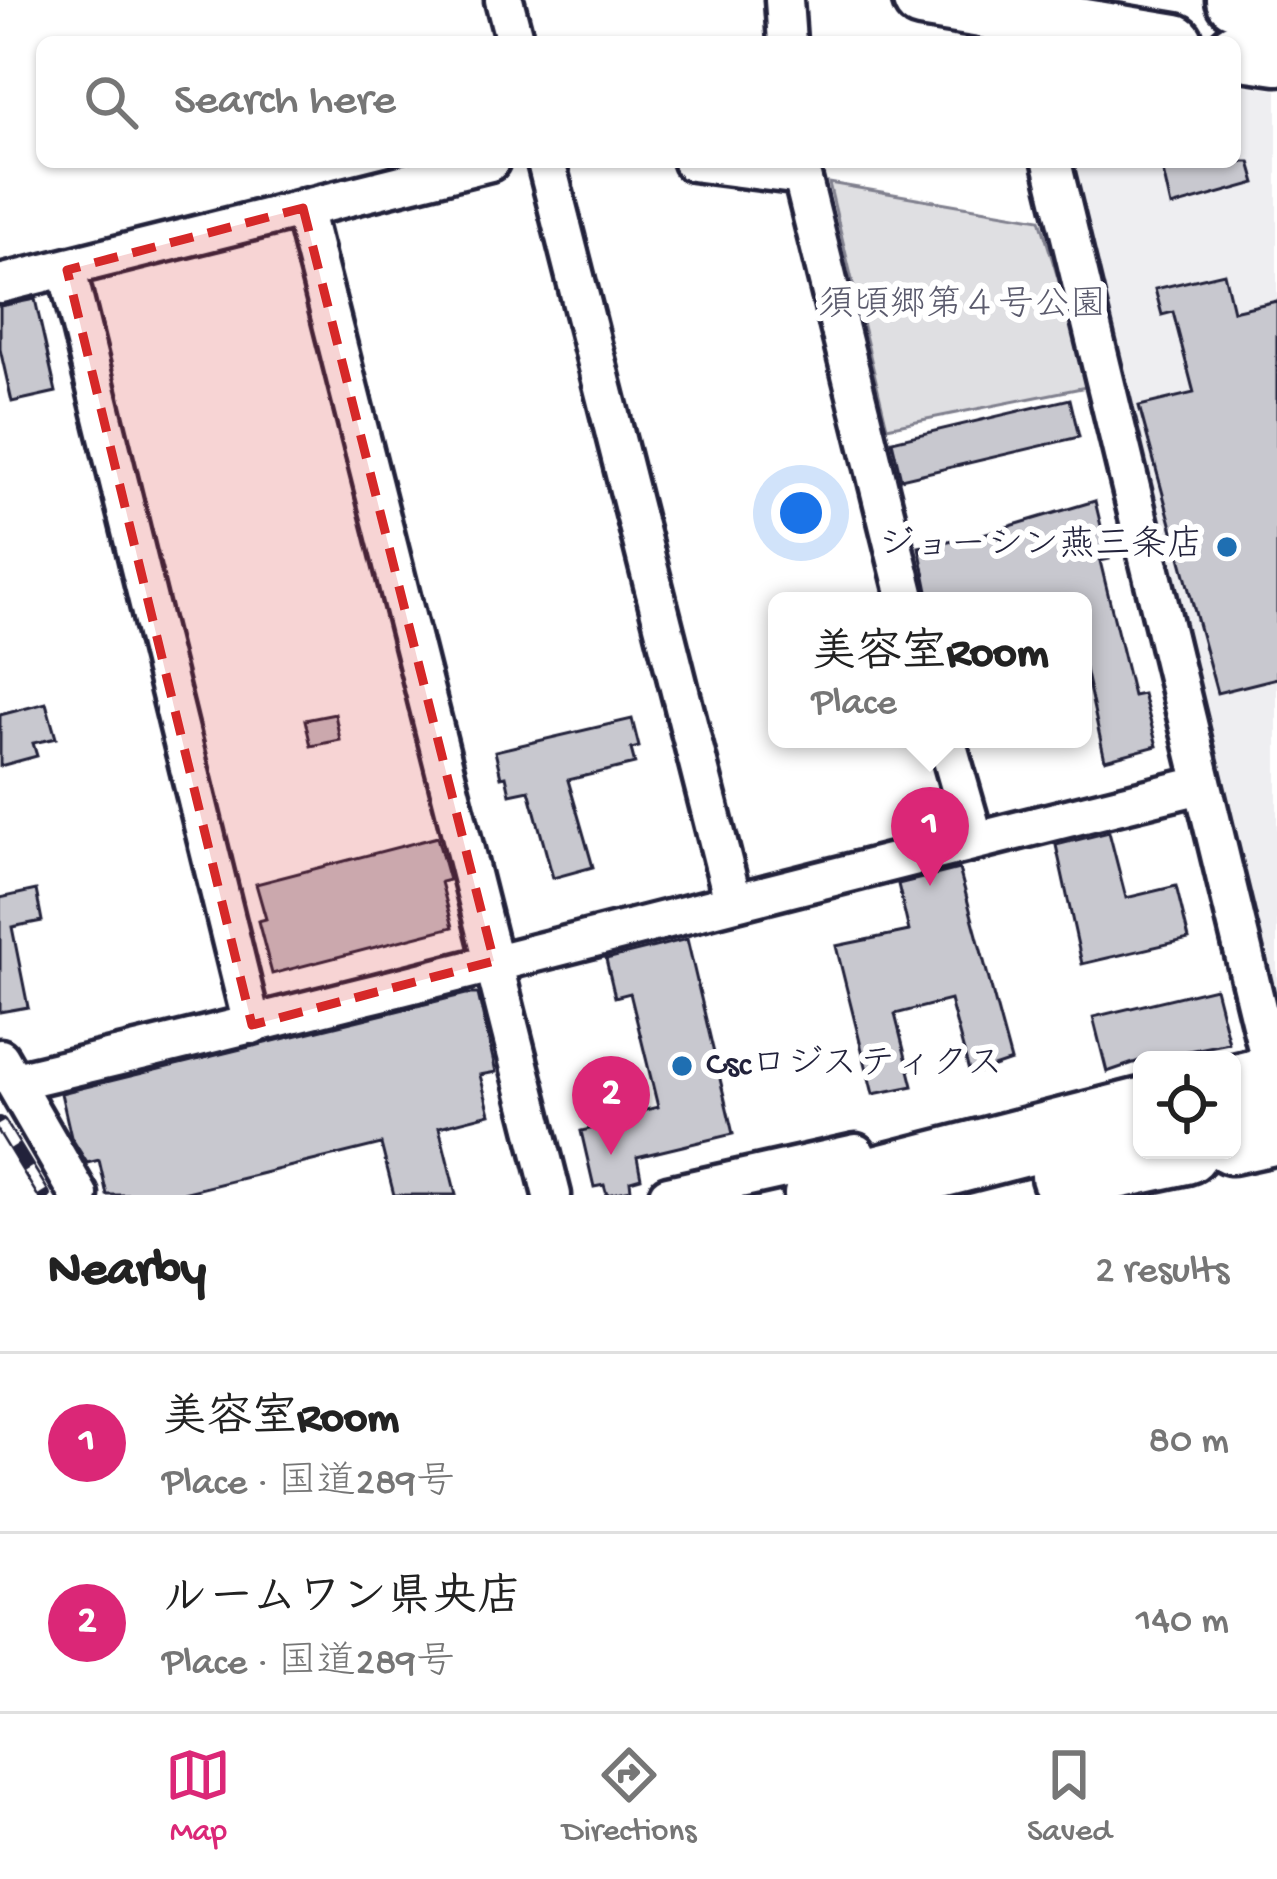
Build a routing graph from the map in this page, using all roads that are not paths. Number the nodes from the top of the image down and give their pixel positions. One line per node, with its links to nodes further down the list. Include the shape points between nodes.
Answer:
1 (505, 0): 7 (street)
2 (784, 0): 8 (street)
3 (921, 0): 6 (street)
4 (1234, 0): 5 (street)
5 (1277, 6)
6 (1020, 30): 9 (street)
7 (514, 36)
8 (787, 36)
9 (1098, 36)
10 (1241, 52): 11 (street)
11 (1277, 57)
12 (466, 168): 17 (street)
13 (548, 168): 24 (street)
14 (739, 168): 16 (street)
15 (1053, 168): 22 (street)
16 (802, 173): 20 (street)
17 (303, 208): 18 (street); 25 (street)
18 (67, 270): 19 (street); 26 (street)
19 (0, 284)
20 (905, 592)
21 (949, 748): 23 (street)
22 (1201, 785): 23 (street); 28 (street)
23 (975, 840): 24 (street)
24 (733, 901): 25 (street)
25 (494, 961): 26 (street); 34 (street)
26 (251, 1025): 27 (street)
27 (7, 1070): 33 (street)
28 (1265, 1094): 30 (highway)
29 (1133, 1115): 32 (highway)
30 (1241, 1127)
31 (1133, 1157): 32 (highway)
32 (961, 1179): 35 (street, via 939,1136); 36 (highway)
33 (79, 1195)
34 (552, 1195)
35 (668, 1195)
36 (818, 1195)

